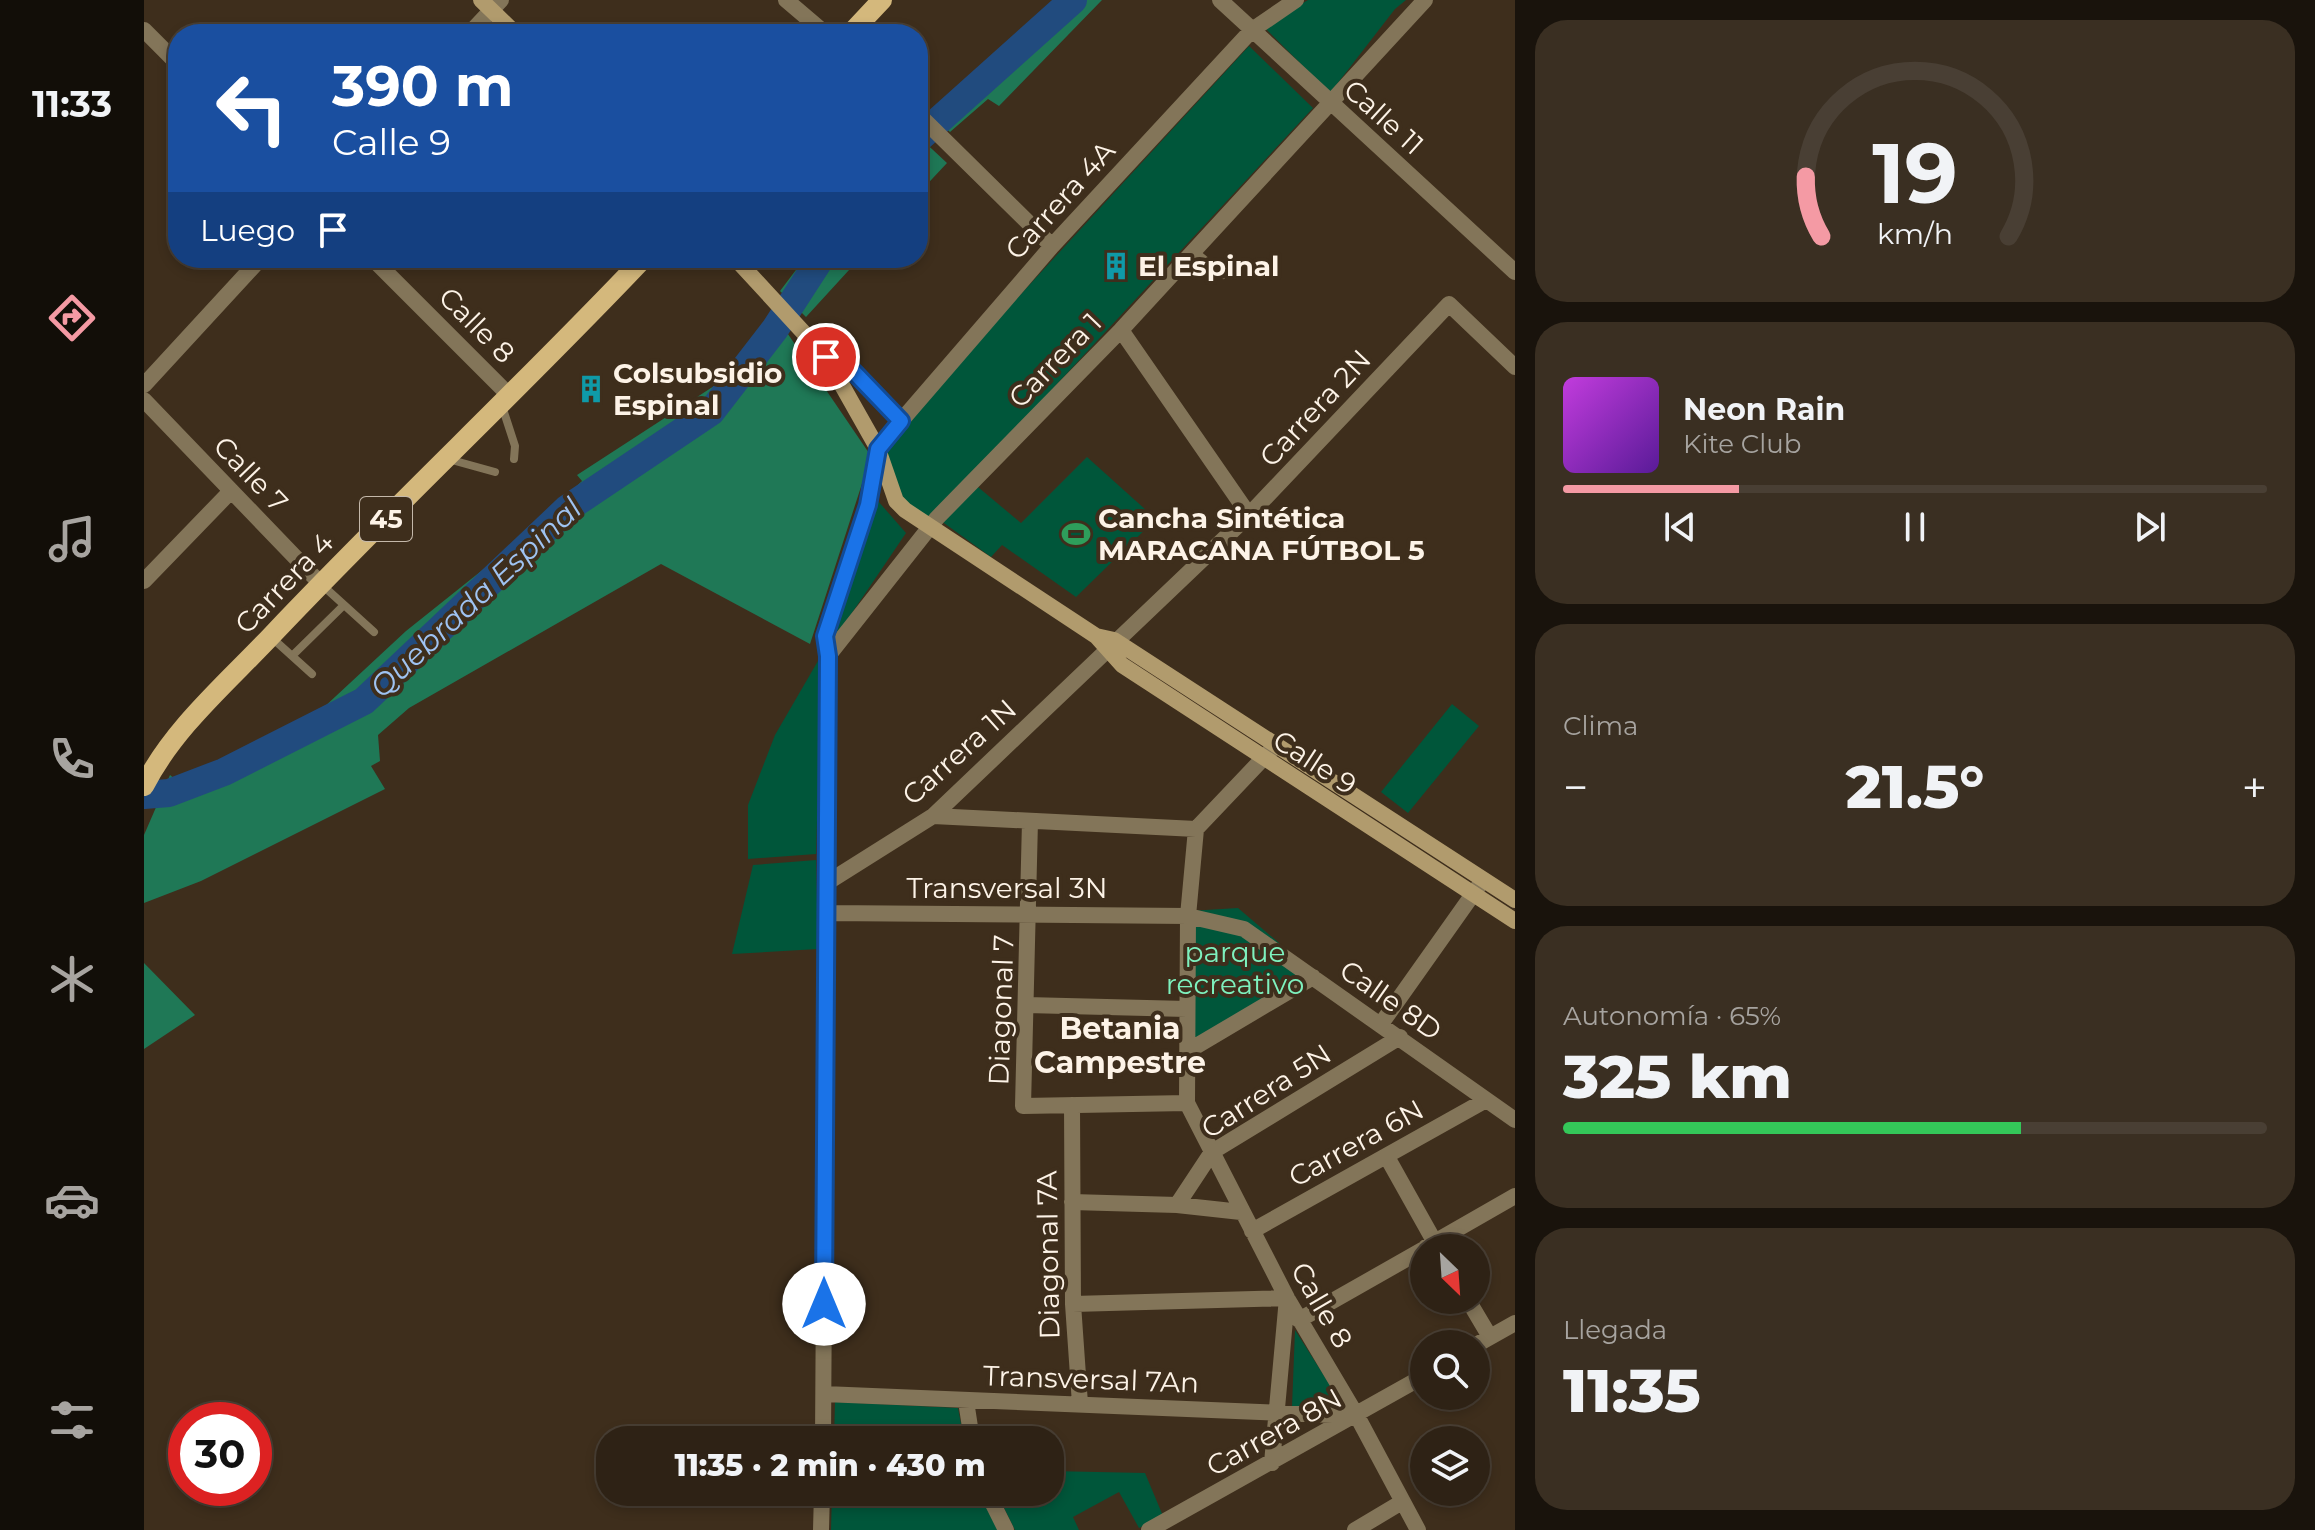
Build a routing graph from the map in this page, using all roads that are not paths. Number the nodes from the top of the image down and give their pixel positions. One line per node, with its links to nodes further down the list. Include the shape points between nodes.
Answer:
1 (786, 0): 9 (street)
2 (882, 0): 10 (main road)
3 (1220, 0): 12 (street, Calle 11)
4 (1296, 0): 12 (street, Carrera 4A)
5 (1425, 0): 14 (street, Carrera 1)
6 (491, 3): 7 (street); 8 (street)
7 (476, 24)
8 (508, 24)
9 (814, 24)
10 (859, 24)
11 (144, 30): 13 (street)
12 (1252, 30): 14 (street, Calle 11); 16 (street, Carrera 4A)
13 (168, 54)
14 (1330, 104): 17 (street, Carrera 1); 22 (street, Calle 11)
15 (928, 123): 16 (street)
16 (1052, 246): 30 (street, Carrera 4A)
17 (1193, 251): 23 (lane); 24 (street, Carrera 1)
18 (252, 268): 27 (street)
19 (381, 268): 29 (street, Calle 8)
20 (634, 268): 29 (main road, Carrera 4 / 45)
21 (745, 268): 25 (street, Calle 9)
22 (1515, 272)
23 (1223, 275)
24 (1121, 330): 36 (street); 37 (street, Carrera 1)
25 (826, 357): 30 (street, Calle 9, via 854,372); 31 (street, Calle 9)
26 (1515, 367): 36 (street, Carrera 2N, via 1449,304)
27 (144, 385)
28 (144, 400): 35 (street, Calle 7)
29 (506, 400): 32 (main road, Carrera 4 / 45); 33 (lane)
30 (901, 421): 31 (street, Carrera 4A)
31 (878, 449): 37 (street, Calle 9, via 896,501); 45 (street, via 868,505 825,636)
32 (447, 458): 34 (lane); 39 (main road, Carrera 4 / 45)
33 (514, 459)
34 (495, 472)
35 (231, 491): 38 (street); 39 (street, Calle 7)
36 (1249, 515): 43 (street, Carrera 2N)
37 (930, 528): 43 (street, Calle 9); 45 (street, Carrera 1)
38 (144, 581)
39 (320, 583): 40 (lane); 42 (main road, Carrera 4 / 45)
40 (344, 605): 41 (lane); 44 (lane)
41 (374, 632)
42 (271, 636): 44 (lane); 49 (main road, Carrera 4 / 45, via 168,747)
43 (1106, 642): 47 (street, Calle 9); 48 (street, Calle 9); 50 (street, Carrera 1N)
44 (292, 656): 46 (lane)
45 (828, 656): 54 (street)
46 (312, 674)
47 (1274, 746): 48 (street); 53 (street, Calle 9)
48 (1263, 759): 52 (street); 55 (street, Calle 9)
49 (144, 784)
50 (933, 816): 51 (street); 54 (street, Carrera 1N)
51 (1030, 821): 52 (street); 58 (street, Diagonal 7)
52 (1196, 829): 59 (street)
53 (1483, 880): 55 (street); 56 (street, Calle 9)
54 (825, 884): 57 (street)
55 (1472, 894): 60 (street, Calle 9); 64 (street)
56 (1515, 900)
57 (826, 913): 58 (street, Transversal 3N); 87 (street)
58 (1031, 913): 59 (street, Transversal 3N); 62 (street, Diagonal 7)
59 (1188, 916): 61 (street, Calle 8D, via 1244,929); 63 (street)
60 (1515, 921)
61 (1313, 977): 64 (street, Calle 8D); 66 (street)
62 (1026, 1005): 63 (street); 69 (street, Diagonal 7, via 1023,1106)
63 (1187, 1009): 66 (street)
64 (1381, 1024): 65 (street, Calle 8D)
65 (1400, 1037): 67 (street, Calle 8D); 71 (street, Carrera 5N)
66 (1188, 1051): 68 (street)
67 (1486, 1100): 70 (street, Calle 8D); 72 (street, Carrera 6N)
68 (1187, 1103): 69 (street); 71 (street, Calle 8)
69 (1072, 1105): 74 (street, Diagonal 7A)
70 (1515, 1120)
71 (1212, 1152): 75 (street, Carrera 5N); 76 (street, Calle 8)
72 (1387, 1157): 77 (street, Carrera 6N); 78 (street)
73 (1515, 1196): 79 (street)
74 (1072, 1202): 75 (street); 82 (street, Diagonal 7A)
75 (1177, 1205): 76 (street)
76 (1241, 1212): 77 (street, Calle 8)
77 (1252, 1231): 81 (street, Calle 8)
78 (1424, 1234)
79 (1452, 1234)
80 (1410, 1258): 83 (street)
81 (1287, 1298): 82 (street); 83 (street, Calle 8); 90 (street)
82 (1073, 1304): 89 (street, Diagonal 7A)
83 (1299, 1320): 91 (street, Calle 8)
84 (1515, 1323): 85 (street)
85 (1490, 1337)
86 (1410, 1384): 91 (street, Carrera 8N)
87 (824, 1394): 88 (street, Transversal 7An); 92 (street)
88 (966, 1401): 89 (street, Transversal 7An); 93 (street)
89 (1080, 1404): 90 (street, Transversal 7An)
90 (1278, 1411): 91 (street, Transversal 7An); 94 (street)
91 (1357, 1416): 94 (street, Carrera 8N); 95 (street, Calle 8)
92 (823, 1426)
93 (970, 1426)
94 (1272, 1463): 100 (street, Carrera 8N)
95 (1402, 1502): 101 (street); 102 (street, Calle 8)
96 (822, 1506): 98 (street)
97 (994, 1506): 99 (street)
98 (821, 1530)
99 (1006, 1530)
100 (1149, 1530)
101 (1355, 1530)
102 (1418, 1530)

